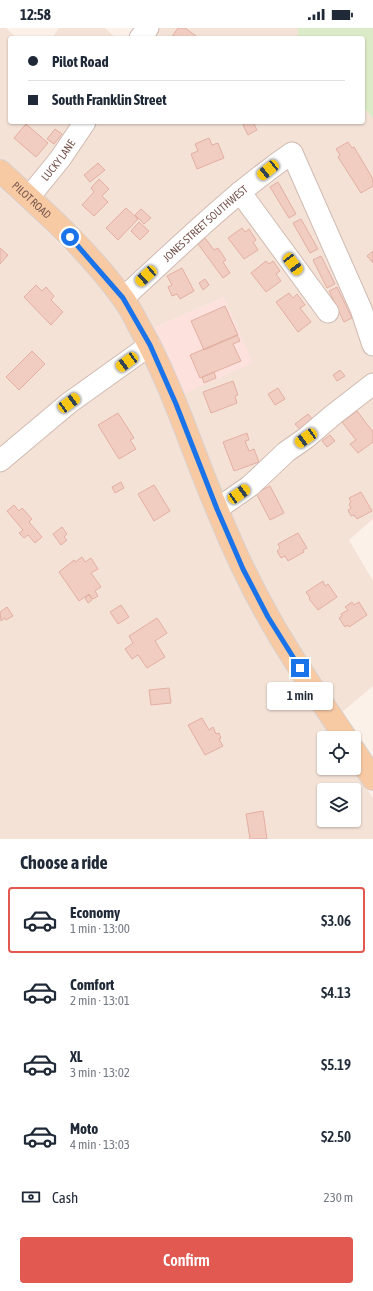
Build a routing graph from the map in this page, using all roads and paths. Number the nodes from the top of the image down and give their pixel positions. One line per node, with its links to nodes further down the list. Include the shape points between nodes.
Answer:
1 (148, 28): 2 (street)
2 (142, 36)
3 (84, 124): 6 (street, LUCKY LANE, via 60,159)
4 (0, 171): 6 (main road, PILOT ROAD)
5 (240, 192): 7 (street, JONES STREET SOUTHWEST); 8 (street); 10 (street, JONES STREET SOUTHWEST, via 292,153 361,309)
6 (29, 197): 7 (main road, PILOT ROAD, via 70,237)
7 (123, 298): 9 (main road, PILOT ROAD)
8 (328, 312)
9 (150, 345): 12 (street, via 69,403); 13 (main road, PILOT ROAD)
10 (373, 345)
11 (373, 384): 13 (street, via 286,452 250,486)
12 (0, 461)
13 (217, 509): 14 (main road, PILOT ROAD, via 243,569 268,617)
14 (341, 731)
15 (361, 761): 16 (main road)
16 (373, 779)

